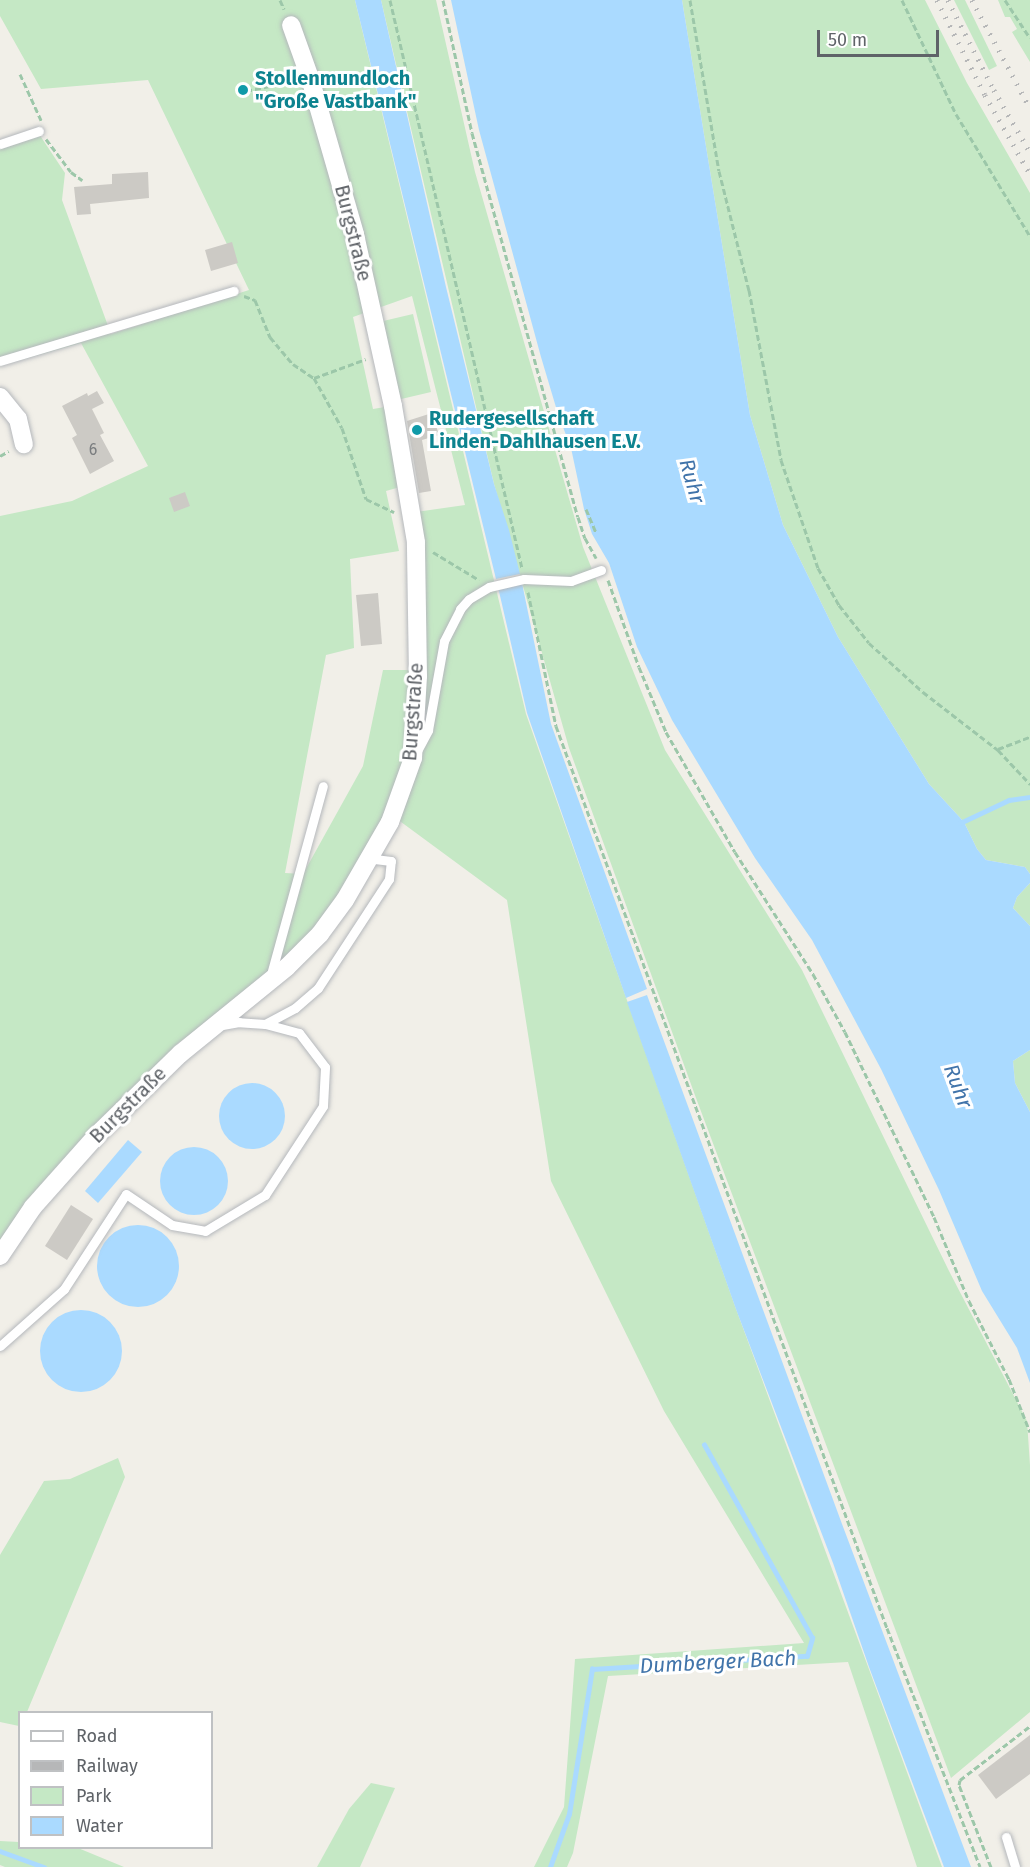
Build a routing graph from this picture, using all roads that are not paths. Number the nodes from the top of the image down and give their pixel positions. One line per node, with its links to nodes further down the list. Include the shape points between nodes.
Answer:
1 (291, 25): 9 (street, Burgstraße, via 345,198 382,354 416,542 418,676)
2 (39, 131): 3 (lane)
3 (0, 144)
4 (234, 291): 5 (lane)
5 (0, 361)
6 (0, 397): 7 (street, via 18,418)
7 (24, 444)
8 (601, 570): 9 (lane, via 571,581 524,579 489,586 469,599 451,624 428,730)
9 (413, 758): 11 (street, Burgstraße, via 390,822)
10 (323, 786): 12 (lane)
11 (368, 858): 12 (street, Burgstraße, via 320,934); 13 (lane, via 392,861 389,879 318,988 295,1008)
12 (268, 983): 14 (street, Burgstraße)
13 (265, 1024): 14 (lane, via 238,1022); 16 (lane, via 298,1033 325,1067 323,1106 265,1195 205,1231 172,1225 126,1194 64,1288)
14 (213, 1027): 15 (street, Burgstraße, via 180,1054 61,1172)
15 (0, 1256)
16 (0, 1346)
17 (1006, 1837): 18 (lane)
18 (1015, 1867)

